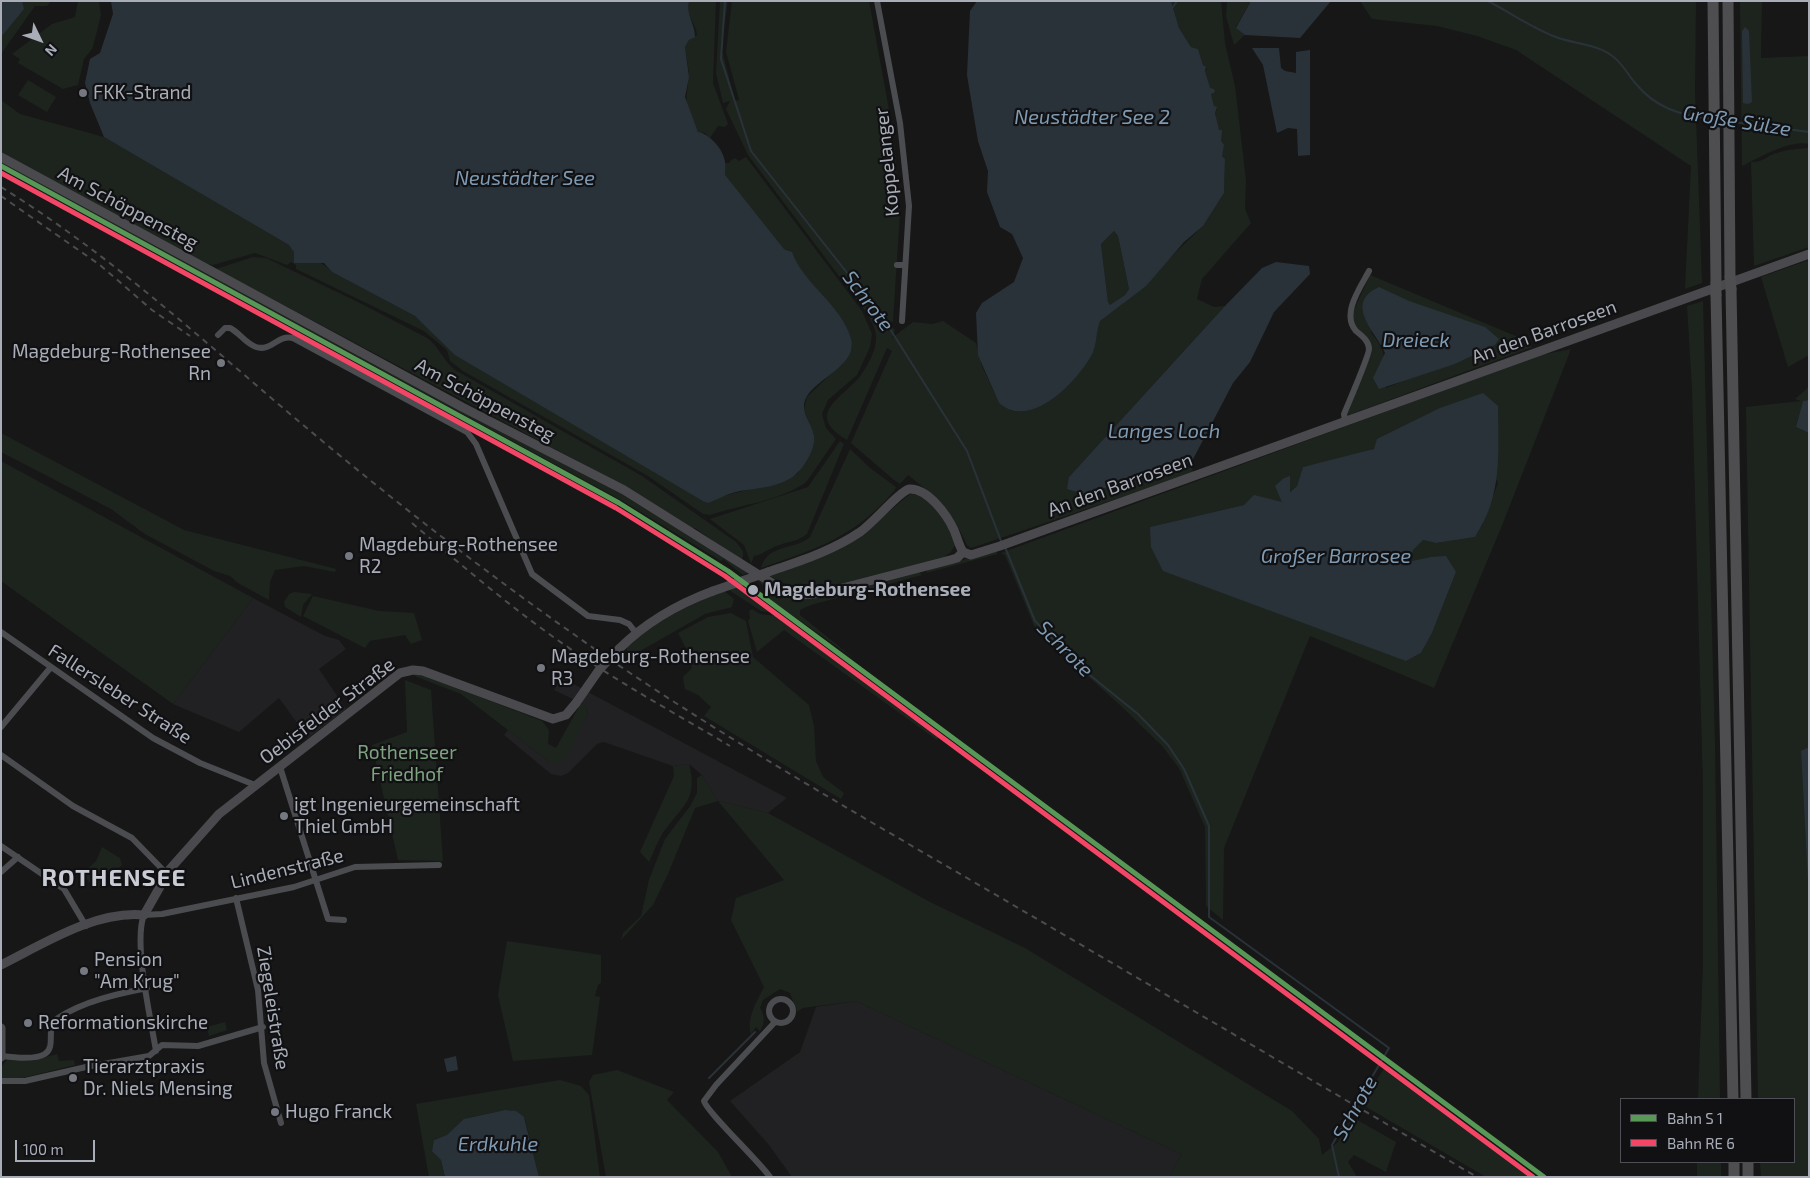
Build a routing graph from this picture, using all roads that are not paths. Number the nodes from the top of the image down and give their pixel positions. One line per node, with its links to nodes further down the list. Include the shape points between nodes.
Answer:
1 (877, 1): 7 (street, Koppelanger, via 900,123 908,191)
2 (1713, 1): 38 (highway)
3 (1728, 1): 39 (highway, via 1730,283)
4 (1, 158): 12 (street, Am Schöppensteg, via 470,412 610,482 782,590 803,595 824,593 957,558)
5 (1809, 254): 11 (street, An den Barroseen)
6 (897, 265): 7 (street)
7 (905, 265): 9 (street, Koppelanger)
8 (1369, 271): 11 (street, via 1350,318 1350,324 1368,345 1369,354 1344,414)
9 (902, 321)
10 (218, 335): 14 (street, via 229,327 249,343 262,348 281,338 293,338 467,432 476,444 532,574 586,615 620,620)
11 (1345, 421): 12 (street, An den Barroseen, via 1000,546 971,555)
12 (962, 552): 14 (street, Oebisfelder Straße, bridge, via 943,513 923,494 911,488 903,491 875,520 843,542 713,590 675,608)
13 (1, 632): 15 (street, Fallersleber Straße)
14 (636, 633): 18 (street, Oebisfelder Straße, bridge, via 596,674 566,715 553,719 438,676 410,670 400,673)
15 (51, 667): 16 (street); 19 (street, Fallersleber Straße, via 156,740)
16 (2, 726)
17 (1, 754): 24 (street, via 62,799 132,838)
18 (280, 767): 19 (street, Oebisfelder Straße); 25 (street)
19 (255, 785): 24 (street, Oebisfelder Straße, via 216,817)
20 (1, 846): 21 (street)
21 (18, 857): 23 (street); 29 (street, via 64,889)
22 (439, 866): 25 (street, Lindenstraße, via 355,867)
23 (1, 872)
24 (166, 874): 27 (street, Oebisfelder Straße)
25 (316, 881): 26 (street, Lindenstraße); 28 (street, via 328,919)
26 (236, 898): 27 (street, Lindenstraße); 33 (street, Ziegeleistraße, via 258,990)
27 (144, 915): 29 (street, via 112,915); 31 (street, via 140,927)
28 (344, 920)
29 (86, 926): 30 (street)
30 (1, 965)
31 (146, 988): 35 (street); 36 (street, via 105,998 59,1017 53,1024 51,1048 46,1054 26,1059)
32 (776, 1022): 43 (street, via 704,1101)
33 (263, 1027): 35 (street, via 198,1046 162,1045); 40 (street, Ziegeleistraße, via 261,1050)
34 (1, 1028): 36 (street)
35 (156, 1051): 37 (street, via 149,1056 47,1077 20,1082)
36 (2, 1056)
37 (1, 1081)
38 (1733, 1098)
39 (1746, 1098)
40 (281, 1122)
41 (1734, 1163): 44 (highway)
42 (1748, 1163): 45 (highway)
43 (770, 1177)
44 (1734, 1177)
45 (1748, 1177)

